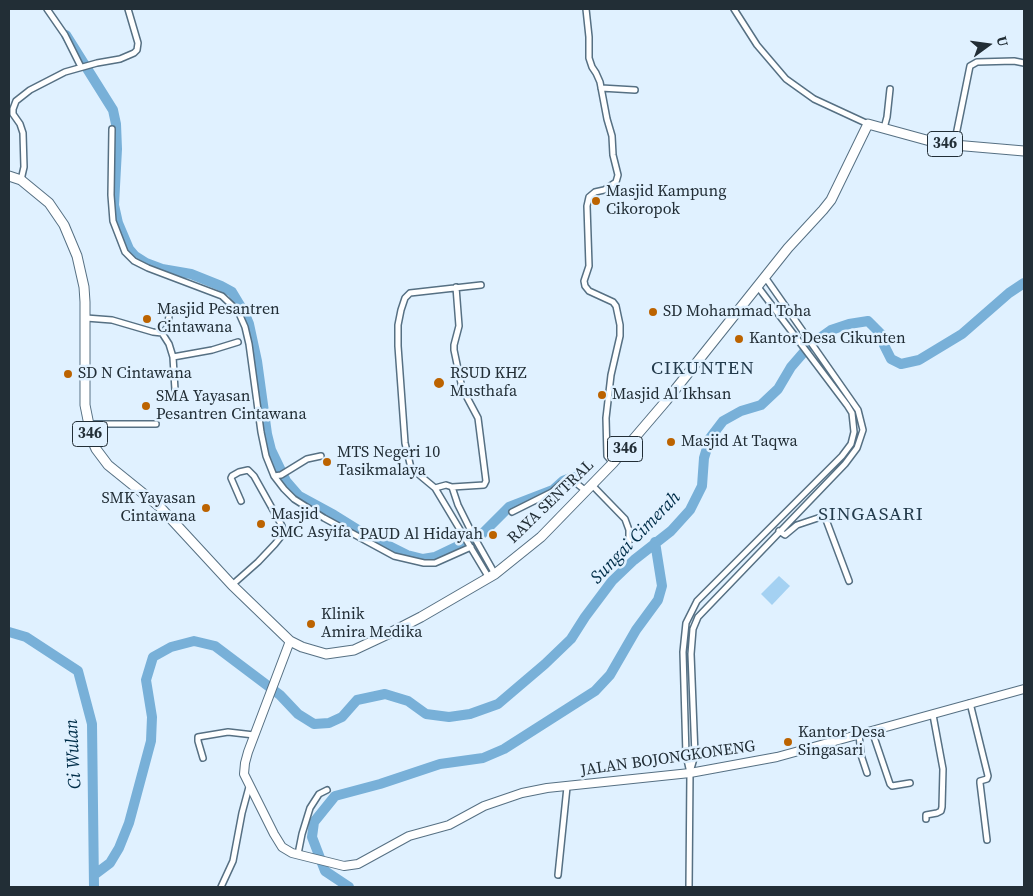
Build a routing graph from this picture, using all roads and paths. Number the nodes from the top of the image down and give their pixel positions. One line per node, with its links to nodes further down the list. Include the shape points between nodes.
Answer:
1 (47, 9): 6 (street)
2 (128, 9): 6 (street, via 138,39 137,50 120,59)
3 (586, 9): 7 (street, via 589,58)
4 (734, 9): 10 (street, via 786,79 814,99)
5 (1024, 63): 13 (street, via 978,62 970,66)
6 (83, 67): 16 (street, via 65,72 30,90 14,104 13,114 22,128 24,162)
7 (601, 88): 9 (street); 32 (street, via 618,174 616,182 589,197 589,266 584,281 588,291 613,302 620,325 606,418 607,456)
8 (890, 89): 12 (street)
9 (635, 90)
10 (868, 124): 12 (main road, 346); 17 (main road, RAYA SENTRAL / 346, via 831,200)
11 (112, 128): 33 (street, via 113,221 125,252 148,268 222,296 238,310 249,344 266,456)
12 (884, 128): 13 (main road, 346)
13 (954, 145): 14 (main road, 346)
14 (1024, 152)
15 (9, 176): 16 (main road, 346)
16 (21, 180): 22 (main road, 346, via 49,203 69,234 81,270)
17 (765, 277): 20 (main road, RAYA SENTRAL / 346); 25 (street)
18 (481, 285): 19 (street)
19 (456, 287): 36 (street, via 459,326 454,350 462,388 478,418 486,481 484,485); 37 (street, via 410,294 400,310 398,325 408,460 411,468)
20 (758, 287): 26 (street); 32 (main road, RAYA SENTRAL / 346)
21 (169, 316): 23 (street, via 167,328)
22 (86, 318): 23 (street, via 112,320); 29 (main road, 346, via 84,391)
23 (162, 332): 27 (street)
24 (238, 342): 27 (street)
25 (814, 347): 26 (street); 35 (street, via 858,410 863,430 857,448)
26 (808, 352): 34 (street, via 852,413 854,432 851,444)
27 (173, 357): 28 (street)
28 (175, 390)
29 (88, 424): 30 (street); 50 (main road, 346, via 92,440 108,465 160,507)
30 (156, 424)
31 (321, 456): 33 (street, via 307,459)
32 (613, 464): 38 (main road, RAYA SENTRAL / 346)
33 (274, 476): 46 (street, via 294,499 394,556 435,563)
34 (820, 480): 35 (street); 45 (street)
35 (824, 484): 43 (street)
36 (452, 487): 37 (street); 40 (street)
37 (435, 488): 41 (street)
38 (589, 488): 42 (street, via 570,481 560,484 552,492); 44 (street, via 625,519); 48 (main road, RAYA SENTRAL / 346, via 541,536)
39 (241, 502): 50 (street, via 231,478 248,470 282,526 283,534)
40 (458, 505): 41 (street); 48 (street)
41 (448, 510): 46 (street)
42 (512, 512)
43 (780, 531): 47 (street); 49 (street, via 785,535 798,526 825,517)
44 (629, 542)
45 (755, 543): 47 (street); 53 (street, via 697,601 686,623)
46 (469, 544): 48 (street)
47 (761, 550): 54 (street, via 698,617 693,629)
48 (492, 576): 51 (main road, RAYA SENTRAL / 346, via 412,622 354,650 326,654)
49 (849, 581)
50 (232, 585): 51 (main road, 346)
51 (290, 641): 59 (main road)
52 (1024, 689): 55 (main road, JALAN BOJONGKONENG)
53 (684, 698): 54 (street); 61 (street, via 686,755)
54 (692, 698): 61 (street, via 695,755)
55 (970, 703): 56 (main road, JALAN BOJONGKONENG); 68 (street, via 988,776 980,781)
56 (933, 715): 57 (main road, JALAN BOJONGKONENG); 67 (street, via 944,769 942,807 941,811 926,815)
57 (872, 731): 58 (main road, JALAN BOJONGKONENG); 63 (street, via 890,784)
58 (859, 734): 61 (main road, JALAN BOJONGKONENG, via 777,756); 62 (street)
59 (254, 735): 60 (street, via 228,732 198,737); 65 (main road, via 244,769)
60 (203, 758)
61 (690, 773): 64 (main road, JALAN BOJONGKONENG); 72 (street)
62 (867, 773)
63 (910, 783)
64 (567, 786): 69 (main road, JALAN BOJONGKONENG, via 538,790 497,802 449,825 409,836 358,864 344,866); 70 (street)
65 (249, 787): 69 (main road, via 278,841 288,851); 71 (street, via 233,861)
66 (327, 790): 69 (street, via 319,794 306,816)
67 (926, 819)
68 (987, 840)
69 (301, 855)
70 (558, 875)
71 (221, 887)
72 (689, 887)

